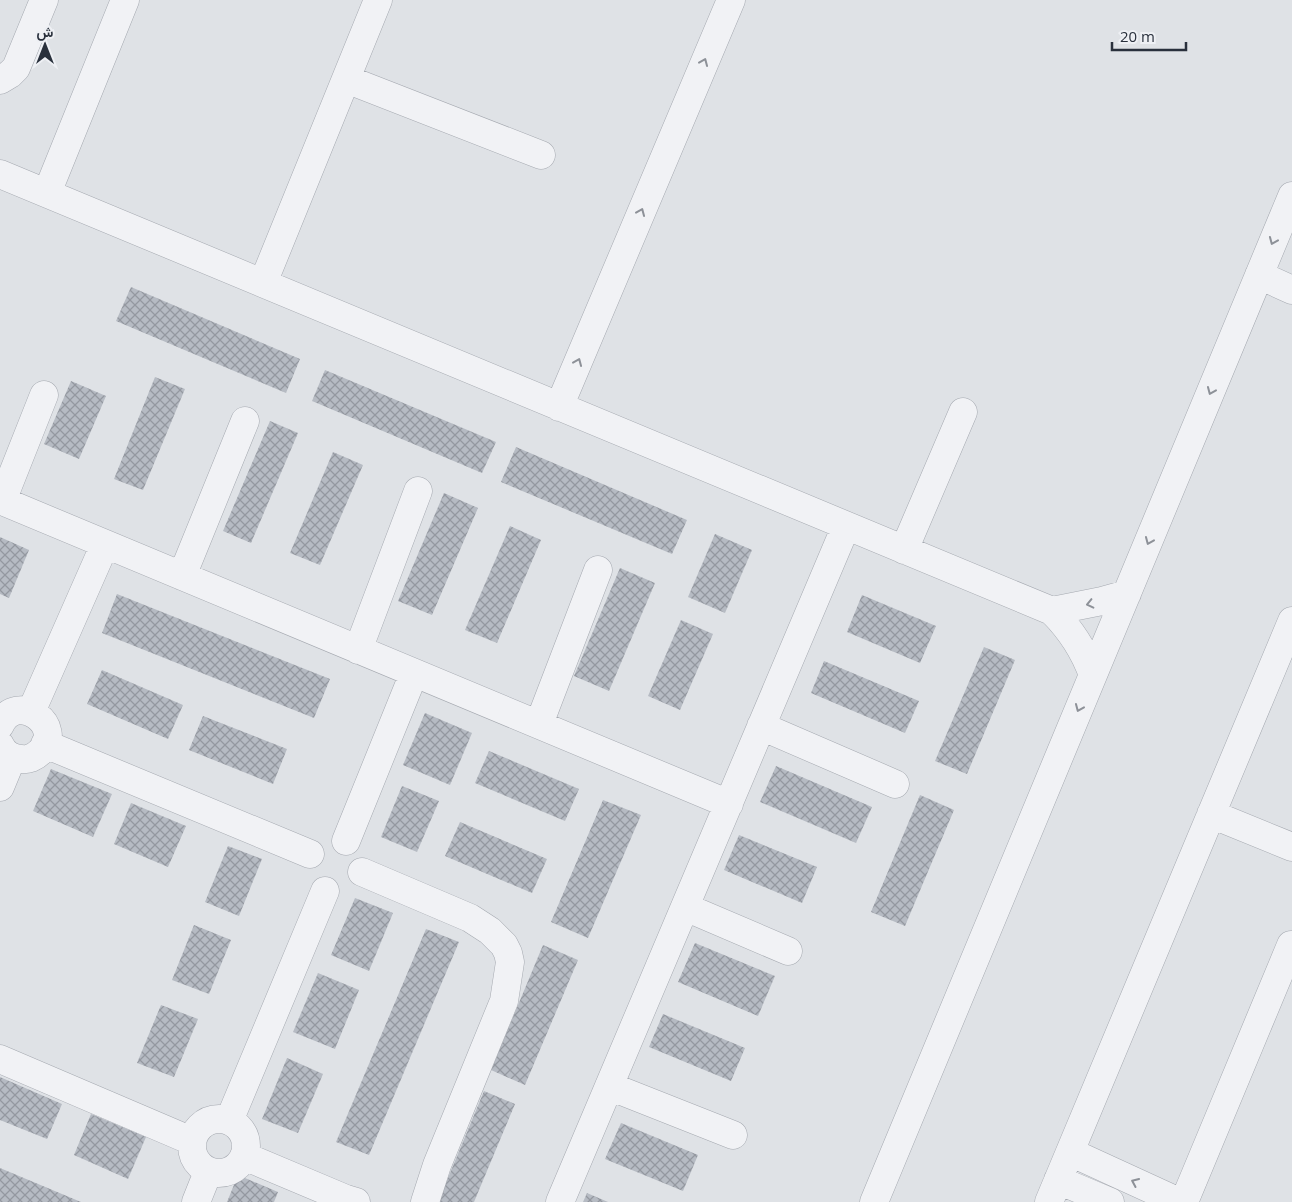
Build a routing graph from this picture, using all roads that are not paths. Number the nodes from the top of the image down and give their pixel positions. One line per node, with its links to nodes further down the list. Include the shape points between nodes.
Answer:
1 (44, 0): 6 (street, via 16,68)
2 (125, 0): 9 (street)
3 (378, 0): 5 (street)
4 (731, 0): 15 (street, one-way to 4)
5 (346, 79): 7 (street); 12 (street)
6 (0, 80)
7 (541, 155)
8 (0, 174): 9 (street)
9 (47, 193): 12 (street)
10 (1292, 196): 11 (street, one-way to 11)
11 (1259, 275): 13 (street); 25 (street, one-way to 25)
12 (263, 283): 15 (street)
13 (1292, 290)
14 (44, 395): 19 (street)
15 (559, 407): 20 (street)
16 (963, 412): 22 (street)
17 (246, 421): 24 (street)
18 (418, 491): 28 (street)
19 (1, 501): 21 (street)
20 (846, 526): 22 (street); 34 (street)
21 (104, 544): 24 (street); 31 (street)
22 (904, 550): 26 (street)
23 (598, 570): 32 (street)
24 (182, 576): 28 (street)
25 (1127, 594): 26 (street, one-way to 26); 30 (street)
26 (1052, 611): 30 (street, via 1077,640)
27 (1292, 621): 40 (street)
28 (358, 650): 29 (street)
29 (414, 673): 32 (street); 41 (street)
30 (1093, 675): 64 (street, one-way to 64)
31 (31, 712): 33 (street, via 12,712); 35 (street, via 47,729)
32 (538, 724): 39 (street)
33 (0, 725)
34 (761, 726): 37 (street); 39 (street)
35 (46, 744): 36 (street, via 38,754 25,760); 43 (street)
36 (6, 751): 38 (street)
37 (896, 784)
38 (0, 787)
39 (729, 804): 46 (street)
40 (1211, 814): 42 (street); 54 (street)
41 (346, 841): 43 (street, via 329,839); 44 (street, via 360,853)
42 (1292, 847)
43 (310, 854): 45 (street, via 308,872 317,886)
44 (362, 872): 45 (street, via 352,888 334,893); 56 (street, via 470,918 497,938 508,953 510,970 504,1000)
45 (325, 891): 51 (street)
46 (685, 907): 48 (street); 50 (street)
47 (1291, 946): 67 (street)
48 (788, 951)
49 (0, 1059): 53 (street)
50 (609, 1086): 52 (street); 63 (street)
51 (229, 1121): 53 (street, via 210,1120 202,1125); 55 (street, via 246,1140)
52 (733, 1135)
53 (192, 1141): 57 (street, via 195,1159)
54 (1070, 1152): 58 (street); 66 (street, one-way to 54)
55 (244, 1156): 57 (street, via 234,1170 217,1174); 59 (street)
56 (437, 1165): 61 (street); 62 (street)
57 (208, 1172): 60 (street)
58 (1053, 1191): 65 (street)
59 (350, 1201)
60 (196, 1202)
61 (407, 1202)
62 (425, 1202)
63 (560, 1202)
64 (874, 1202)
65 (1110, 1202)
66 (1180, 1202)
67 (1184, 1202)

